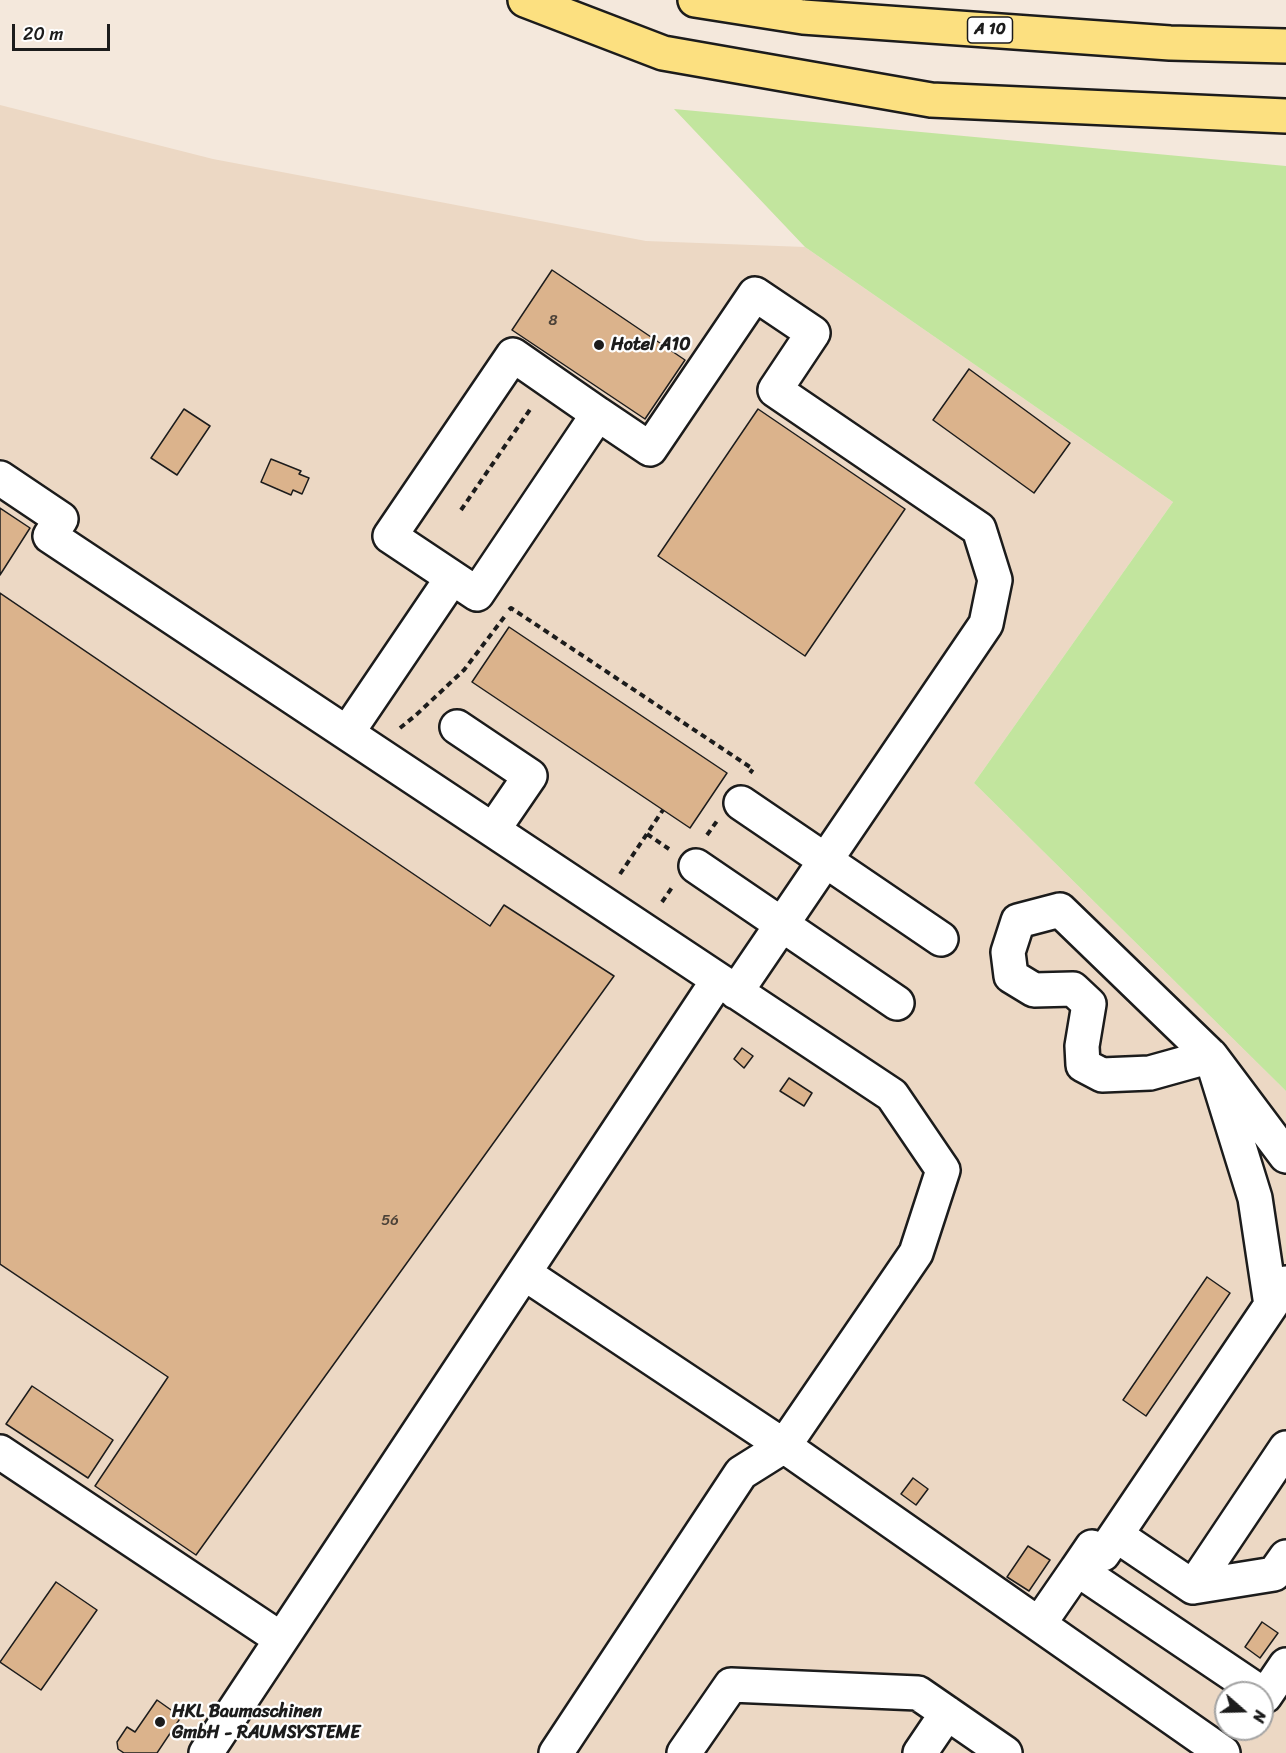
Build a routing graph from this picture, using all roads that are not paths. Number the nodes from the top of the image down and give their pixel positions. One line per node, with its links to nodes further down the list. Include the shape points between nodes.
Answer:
1 (525, 0): 4 (highway, via 663,53 931,99)
2 (695, 0): 3 (highway, A 10, via 803,17 1170,43)
3 (1286, 46)
4 (1286, 116)
5 (598, 414): 7 (lane, via 477,594); 7 (lane, via 513,356 390,536); 12 (lane, via 650,449 755,294 813,333 775,390 979,529 995,580 986,624)
6 (0, 478): 9 (lane, via 61,519 50,536)
7 (452, 578): 9 (lane)
8 (457, 726): 11 (lane, via 530,776)
9 (360, 742): 11 (lane)
10 (736, 799): 12 (lane)
11 (493, 830): 16 (lane)
12 (825, 860): 14 (lane); 15 (lane)
13 (691, 864): 14 (lane)
14 (782, 924): 16 (lane); 17 (lane)
15 (941, 939)
16 (727, 986): 20 (lane); 22 (lane, via 892,1095 943,1170 916,1253)
17 (897, 1003)
18 (1211, 1056): 18 (lane, via 1060,910 1018,921 1008,952 1011,976 1034,990 1073,990 1089,1004 1083,1065 1102,1075 1150,1073); 19 (lane); 21 (lane, via 1255,1198)
19 (1286, 1156)
20 (524, 1273): 22 (lane); 30 (lane)
21 (1279, 1294): 25 (lane)
22 (784, 1446): 29 (lane); 36 (lane, via 741,1473)
23 (1286, 1448): 28 (lane)
24 (0, 1452): 30 (lane)
25 (1116, 1535): 27 (lane, via 1103,1554 1092,1547); 28 (lane)
26 (1286, 1557): 28 (lane, via 1274,1574)
27 (1077, 1569): 29 (lane); 32 (lane)
28 (1193, 1587)
29 (1039, 1624): 40 (lane)
30 (281, 1639): 35 (lane)
31 (1286, 1665): 33 (lane)
32 (1243, 1681)
33 (1274, 1683)
34 (947, 1713): 37 (lane, via 918,1693 731,1685); 38 (lane); 39 (lane)
35 (206, 1753)
36 (555, 1753)
37 (684, 1753)
38 (920, 1753)
39 (1005, 1753)
40 (1223, 1753)

